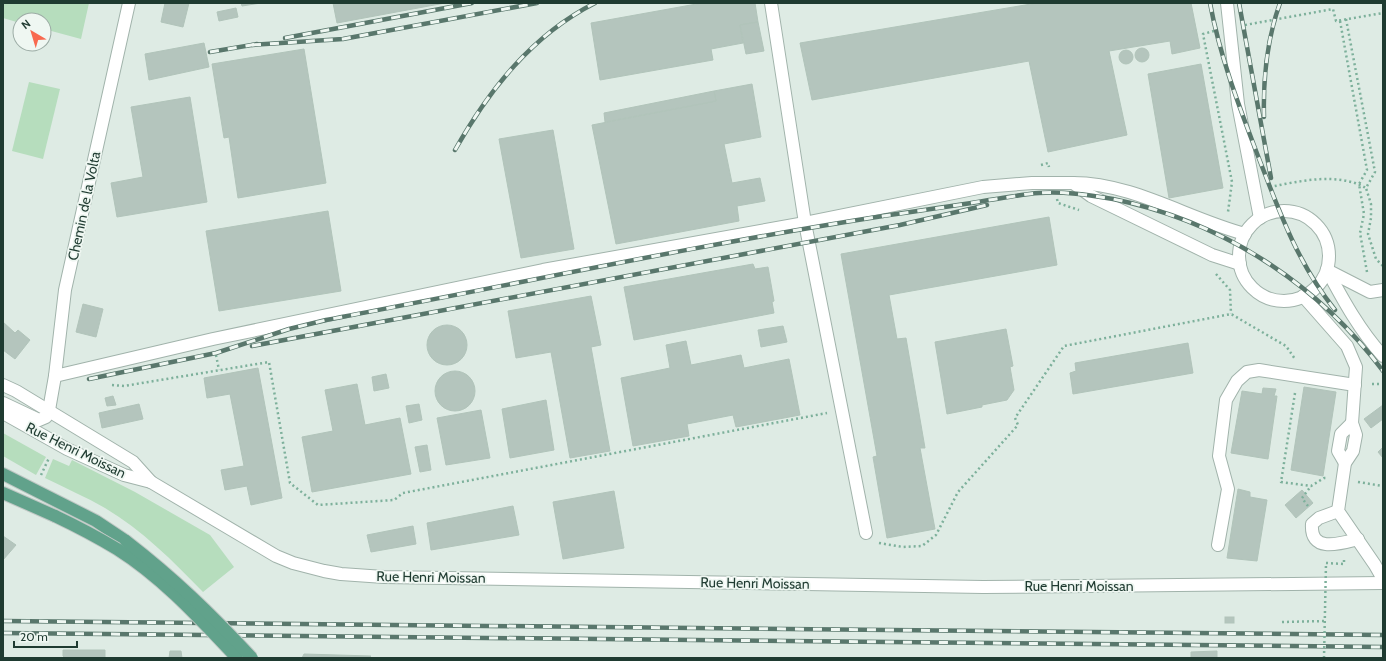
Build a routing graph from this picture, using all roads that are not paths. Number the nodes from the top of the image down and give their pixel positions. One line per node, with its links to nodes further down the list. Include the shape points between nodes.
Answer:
1 (129, 3): 13 (street, Chemin de la Volta, via 65,290)
2 (771, 3): 6 (street)
3 (1227, 3): 5 (street, via 1238,104)
4 (1073, 183): 6 (street, via 983,187); 7 (street, via 1093,183 1117,188 1222,228); 8 (street, via 1091,196 1212,255)
5 (1260, 218): 7 (street); 9 (street, via 1285,210 1296,212 1310,220 1322,232 1328,249)
6 (805, 223): 13 (street, via 544,270 213,339); 23 (street)
7 (1245, 234): 8 (street, via 1239,251)
8 (1240, 264): 11 (street, via 1246,280 1260,295 1274,300 1292,301)
9 (1327, 270): 10 (street, via 1370,292); 11 (street, via 1317,286); 12 (street, via 1342,298)
10 (1383, 290)
11 (1303, 296): 15 (street, via 1347,346 1356,367)
12 (1383, 356)
13 (55, 376): 17 (street, Chemin de la Volta)
14 (3, 385): 17 (street, Rue Henri Moissan)
15 (1355, 385): 22 (street, via 1352,424 1356,435 1354,451 1345,463); 25 (street, via 1259,370 1247,372 1237,381 1226,400 1219,456 1228,490)
16 (3, 403): 17 (street, Rue Henri Moissan, via 39,420 46,417)
17 (49, 410): 20 (street, Rue Henri Moissan, via 133,462)
18 (3, 413): 20 (street, Rue Henri Moissan, via 67,449 124,475)
19 (3, 474): 29 (main road, bridge, via 65,504 126,541 171,576)
20 (151, 482): 27 (street, Rue Henri Moissan, via 276,556 310,568 356,575 983,587)
21 (3, 493): 28 (main road, bridge, via 55,516 118,549 175,595)
22 (1338, 511): 24 (street); 24 (street, via 1319,518 1312,524 1311,535 1314,540 1322,544)
23 (866, 533)
24 (1358, 539): 26 (street)
25 (1218, 545)
26 (1383, 579)
27 (1383, 583)
28 (237, 658)
29 (252, 658)

